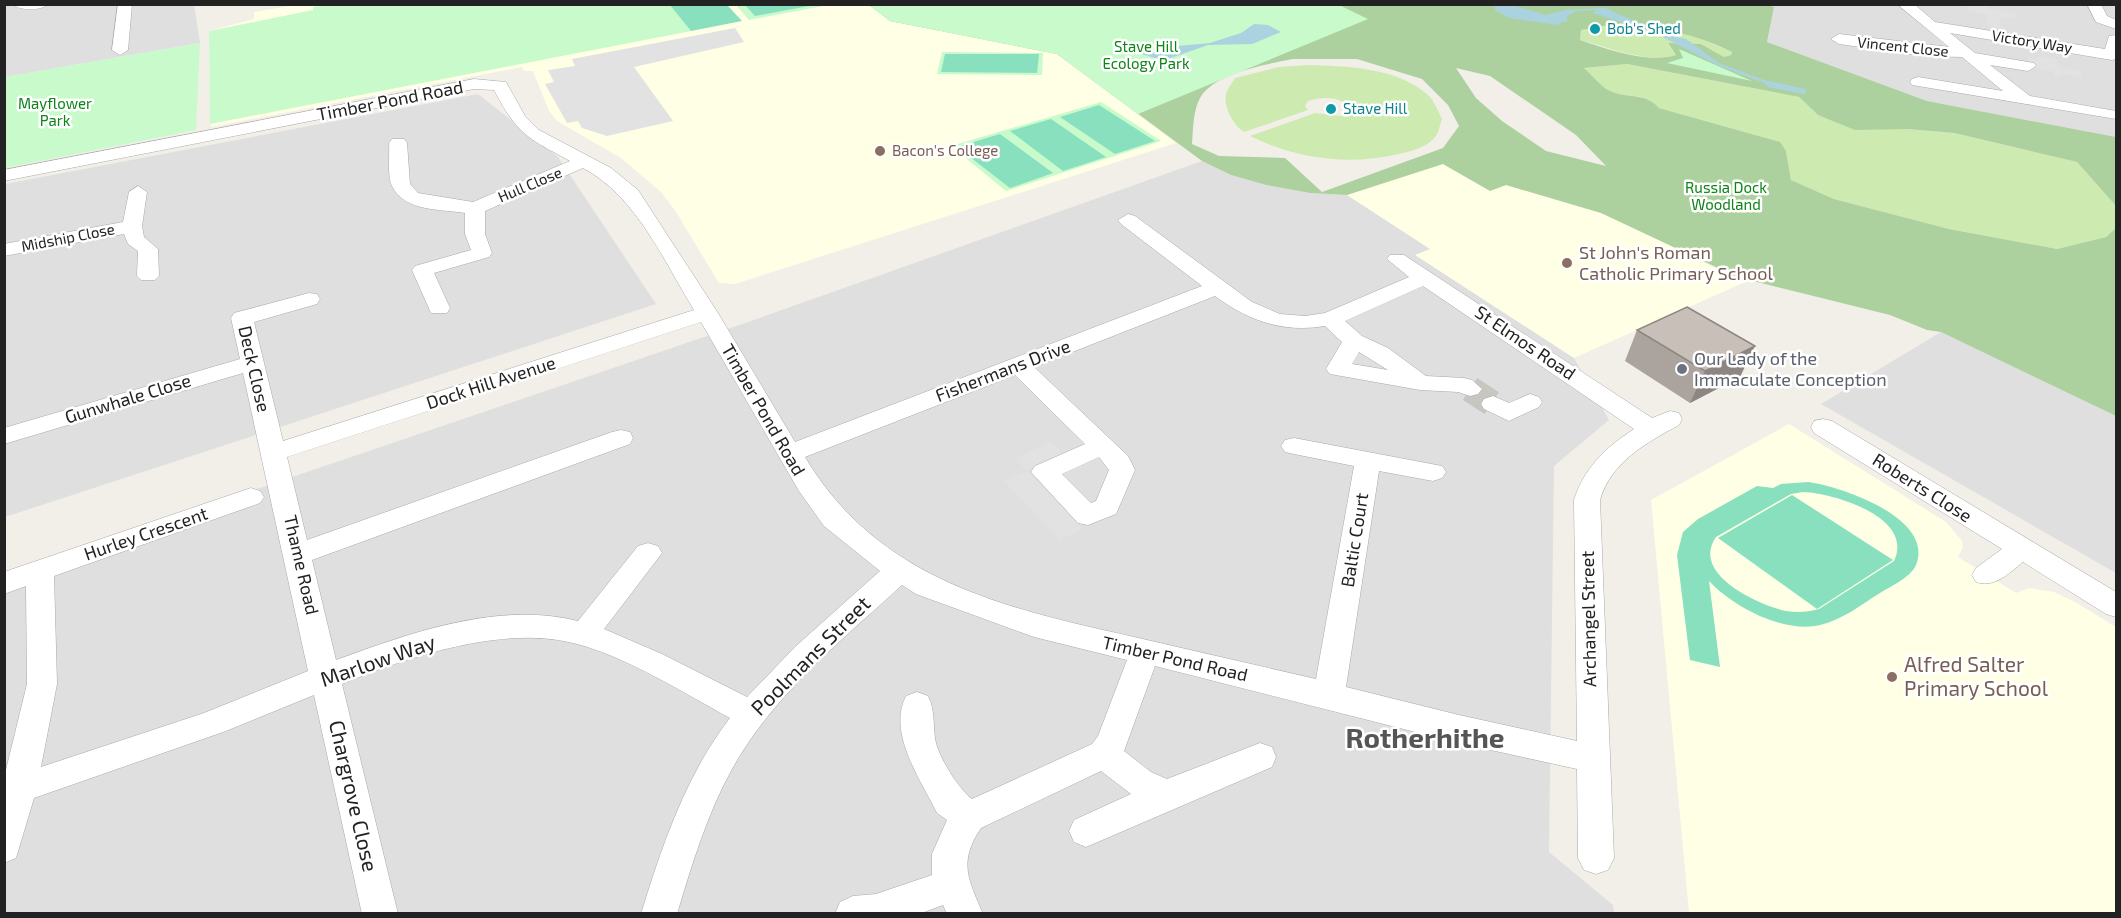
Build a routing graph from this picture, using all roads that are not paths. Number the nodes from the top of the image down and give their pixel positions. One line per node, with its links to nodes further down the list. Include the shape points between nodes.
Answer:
1 (19, 4): 2 (street)
2 (42, 4)
3 (124, 4): 10 (street)
4 (1904, 4): 7 (street)
5 (2098, 4): 6 (street)
6 (2092, 5): 8 (street)
7 (1935, 26): 8 (street, Victory Way, via 1996,32 2112,55); 11 (street)
8 (2115, 32)
9 (1839, 39): 11 (street, Vincent Close)
10 (120, 50)
11 (1969, 55): 12 (street, Vincent Close); 14 (street)
12 (2028, 66)
13 (1918, 82): 14 (street)
14 (2025, 100): 15 (street)
15 (2113, 115)
16 (398, 143): 20 (street, Hull Close, via 401,185 411,196)
17 (585, 161): 18 (street, Timber Pond Road, via 533,134 518,119 500,85 484,83); 20 (street, Hull Close); 30 (street, Timber Pond Road, via 631,194)
18 (4, 176)
19 (138, 192): 22 (street, Midship Close)
20 (475, 208): 29 (street, Hull Close, via 475,234 482,253 422,270)
21 (1128, 220): 27 (street)
22 (132, 226): 23 (street, Midship Close); 25 (street, Midship Close, via 135,240 148,249)
23 (4, 250)
24 (1397, 260): 26 (street, St Elmos Road)
25 (148, 276)
26 (1426, 277): 31 (street); 39 (street, St Elmos Road)
27 (1216, 288): 31 (street, via 1264,318 1305,323); 34 (street, Fishermans Drive)
28 (309, 299): 33 (street, Deck Close, via 242,318)
29 (439, 308)
30 (707, 313): 45 (street, Dock Hill Avenue); 46 (street, Timber Pond Road)
31 (1330, 319): 32 (street)
32 (1354, 340): 35 (street); 35 (street, via 1338,369)
33 (251, 363): 41 (street, Gunwhale Close); 45 (street, Deck Close)
34 (1018, 365): 43 (street); 46 (street, Fishermans Drive)
35 (1420, 382): 36 (street)
36 (1470, 388)
37 (1530, 402): 38 (street, via 1509,413)
38 (1493, 404)
39 (1660, 424): 66 (street, Archangel Street, via 1596,474 1587,500)
40 (1823, 427): 50 (street, Roberts Close)
41 (4, 436)
42 (621, 438): 52 (street)
43 (1102, 446)
44 (1294, 447): 47 (street)
45 (275, 453): 52 (street, Thame Road)
46 (789, 454): 54 (street, Timber Pond Road, via 834,519)
47 (1368, 460): 48 (street); 61 (street, Baltic Court)
48 (1433, 472)
49 (251, 497): 53 (street, Hurley Crescent)
50 (2022, 549): 55 (street); 57 (street, Roberts Close)
51 (648, 553): 58 (street)
52 (298, 554): 60 (street, Thame Road)
53 (40, 570): 56 (street, Hurley Crescent); 67 (street, via 42,684)
54 (900, 570): 59 (street, Timber Pond Road, via 926,586 1034,626); 63 (street, Poolmans Street, via 820,642)
55 (1986, 575)
56 (4, 583)
57 (2116, 606)
58 (584, 634): 60 (street, Marlow Way, via 562,629 515,628 459,635 411,645); 63 (street, Marlow Way, via 668,668)
59 (1145, 652): 61 (street, Timber Pond Road); 64 (street, via 1112,743)
60 (327, 678): 67 (street, Marlow Way, via 214,722); 74 (street, Chargrove Close)
61 (1329, 695): 66 (street, Timber Pond Road)
62 (917, 705): 69 (street, via 919,742 949,802)
63 (752, 714): 75 (street, Poolmans Street, via 702,794)
64 (1104, 754): 68 (street, via 1139,782); 69 (street)
65 (1260, 757): 68 (street)
66 (1592, 758): 72 (street, Archangel Street)
67 (12, 791): 71 (street)
68 (1167, 794): 70 (street)
69 (969, 817): 73 (street, via 956,834 947,864)
70 (1086, 831)
71 (4, 847)
72 (1596, 858)
73 (959, 899): 76 (street)
74 (380, 914)
75 (660, 914)
76 (853, 914)

